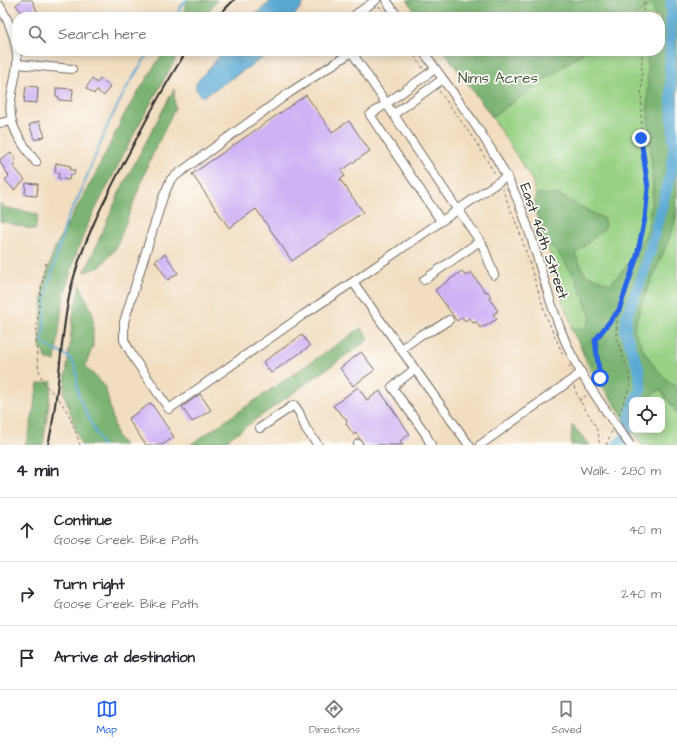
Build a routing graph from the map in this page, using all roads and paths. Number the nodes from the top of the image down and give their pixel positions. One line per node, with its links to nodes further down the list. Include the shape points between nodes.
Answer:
1 (376, 0): 5 (street); 6 (path)
2 (386, 0): 7 (street)
3 (644, 0): 8 (path)
4 (0, 6): 9 (street)
5 (359, 12)
6 (384, 12)
7 (394, 12)
8 (643, 12)
9 (12, 29)
10 (16, 56): 16 (street)
11 (344, 56): 35 (street, via 171,179 124,322 124,340 169,408)
12 (355, 56): 22 (street)
13 (415, 56): 19 (path)
14 (426, 56): 17 (street, East 46th Street)
15 (642, 56): 36 (path, via 641,138 648,188 637,256)
16 (17, 64): 18 (street); 24 (street, via 11,94)
17 (435, 69): 19 (street); 20 (street, East 46th Street)
18 (72, 70)
19 (428, 75): 22 (street)
20 (443, 79): 21 (street); 27 (street, East 46th Street, via 485,139)
21 (435, 85): 23 (street); 28 (path, via 474,139)
22 (387, 104): 23 (street); 30 (street, via 370,115)
23 (394, 114): 29 (street)
24 (12, 120): 25 (street); 26 (street, via 22,144)
25 (0, 123)
26 (36, 162)
27 (506, 176): 28 (street); 42 (street, East 46th Street, via 524,215 560,329)
28 (499, 182): 29 (street); 39 (path, via 521,236 546,316)
29 (457, 209): 30 (street); 31 (street)
30 (441, 220): 35 (street)
31 (480, 241): 33 (street); 34 (street)
32 (46, 263): 49 (path, via 36,340 38,370 44,383 63,404)
33 (494, 275)
34 (424, 280)
35 (354, 282): 38 (street)
36 (619, 310): 44 (path, via 595,340 600,383); 46 (path, via 616,338 629,372 630,386)
37 (449, 320): 38 (street)
38 (401, 349): 41 (street)
39 (564, 356)
40 (566, 361): 43 (path)
41 (415, 369): 51 (street, via 392,387 426,433); 52 (street)
42 (581, 373): 43 (street); 44 (street, East 46th Street)
43 (573, 379): 45 (path); 53 (street)
44 (592, 391): 45 (path); 46 (street, East 46th Street)
45 (579, 401): 54 (path, via 597,428)
46 (614, 420): 56 (street, East 46th Street, bridge)
47 (260, 428): 50 (street, via 294,405 306,429)
48 (614, 428): 55 (path)
49 (80, 445)
50 (318, 445)
51 (431, 445)
52 (469, 445)
53 (480, 445)
54 (599, 445)
55 (606, 445)
56 (630, 445)

